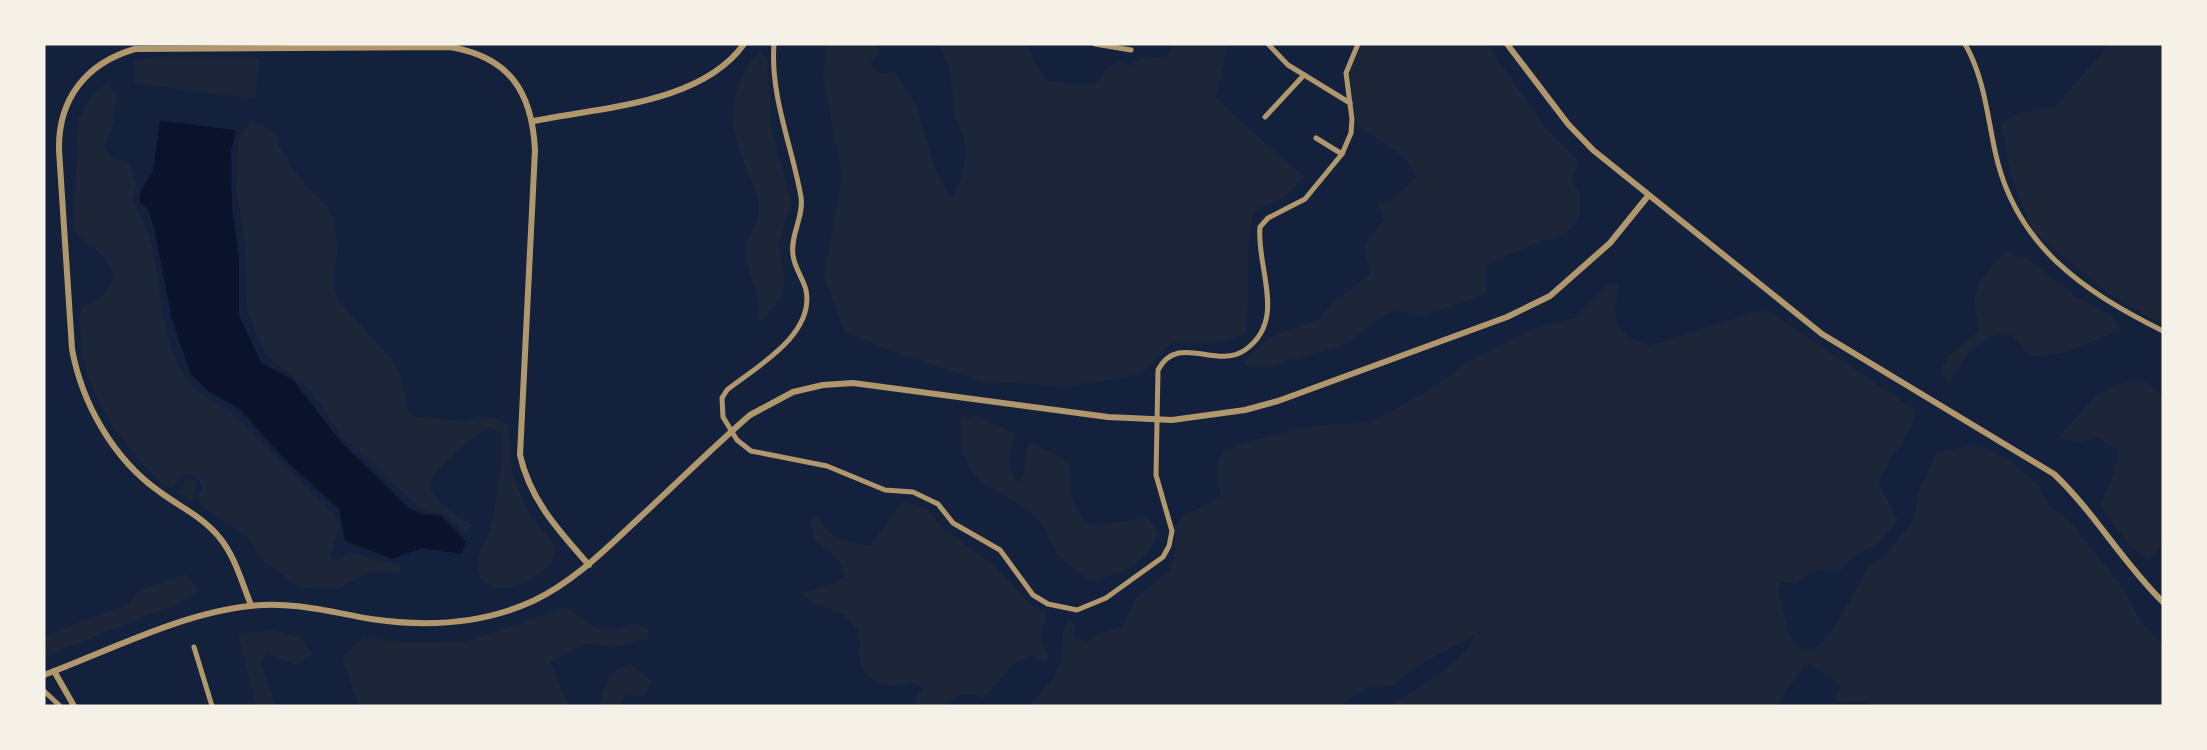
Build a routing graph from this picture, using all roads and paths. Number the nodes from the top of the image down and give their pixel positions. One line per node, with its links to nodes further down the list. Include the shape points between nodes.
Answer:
1 (744, 44): 12 (street, via 714,74 675,91)
2 (774, 44): 17 (street, via 783,128 801,200 793,257 806,290 807,307 791,337 722,398 723,417)
3 (1094, 44): 8 (street)
4 (1268, 44): 9 (street)
5 (1358, 44): 10 (street, via 1346,73)
6 (1507, 44): 15 (street, via 1568,124)
7 (1965, 44): 16 (street, via 1979,75 1995,155 2025,226 2068,274 2111,305)
8 (1131, 50)
9 (1304, 75): 10 (street); 11 (street)
10 (1351, 103): 14 (street, via 1351,134)
11 (1265, 117)
12 (534, 121): 18 (street, via 520,455 538,503); 20 (street, via 521,90 498,65 450,47 135,49 96,66 73,91 61,120 59,142 72,349 81,386 98,421 139,475 201,519 227,547)
13 (1317, 138): 14 (street)
14 (1342, 154): 17 (street, via 1305,199 1259,227 1268,315 1255,342 1228,358 1194,351 1173,354 1158,370 1156,475 1172,531 1169,546 1163,557 1091,606 1066,609 1033,595 1000,550 953,523 938,504 913,492 885,490 827,466 751,451)
15 (1648, 196): 17 (street, via 1591,262 1550,296 1507,317 1245,410 1183,420 1120,417 876,384 837,383 779,398); 19 (street, via 1822,334 2054,474)
16 (2163, 331)
17 (731, 432): 18 (street)
18 (589, 565): 20 (street, via 550,592 500,613 456,622 410,623 320,607)
19 (2163, 602)
20 (251, 606): 22 (street, via 196,618)
21 (194, 647): 27 (street)
22 (54, 671): 23 (street); 26 (street)
23 (44, 675)
24 (44, 691): 25 (street)
25 (60, 706)
26 (74, 706)
27 (212, 706)

